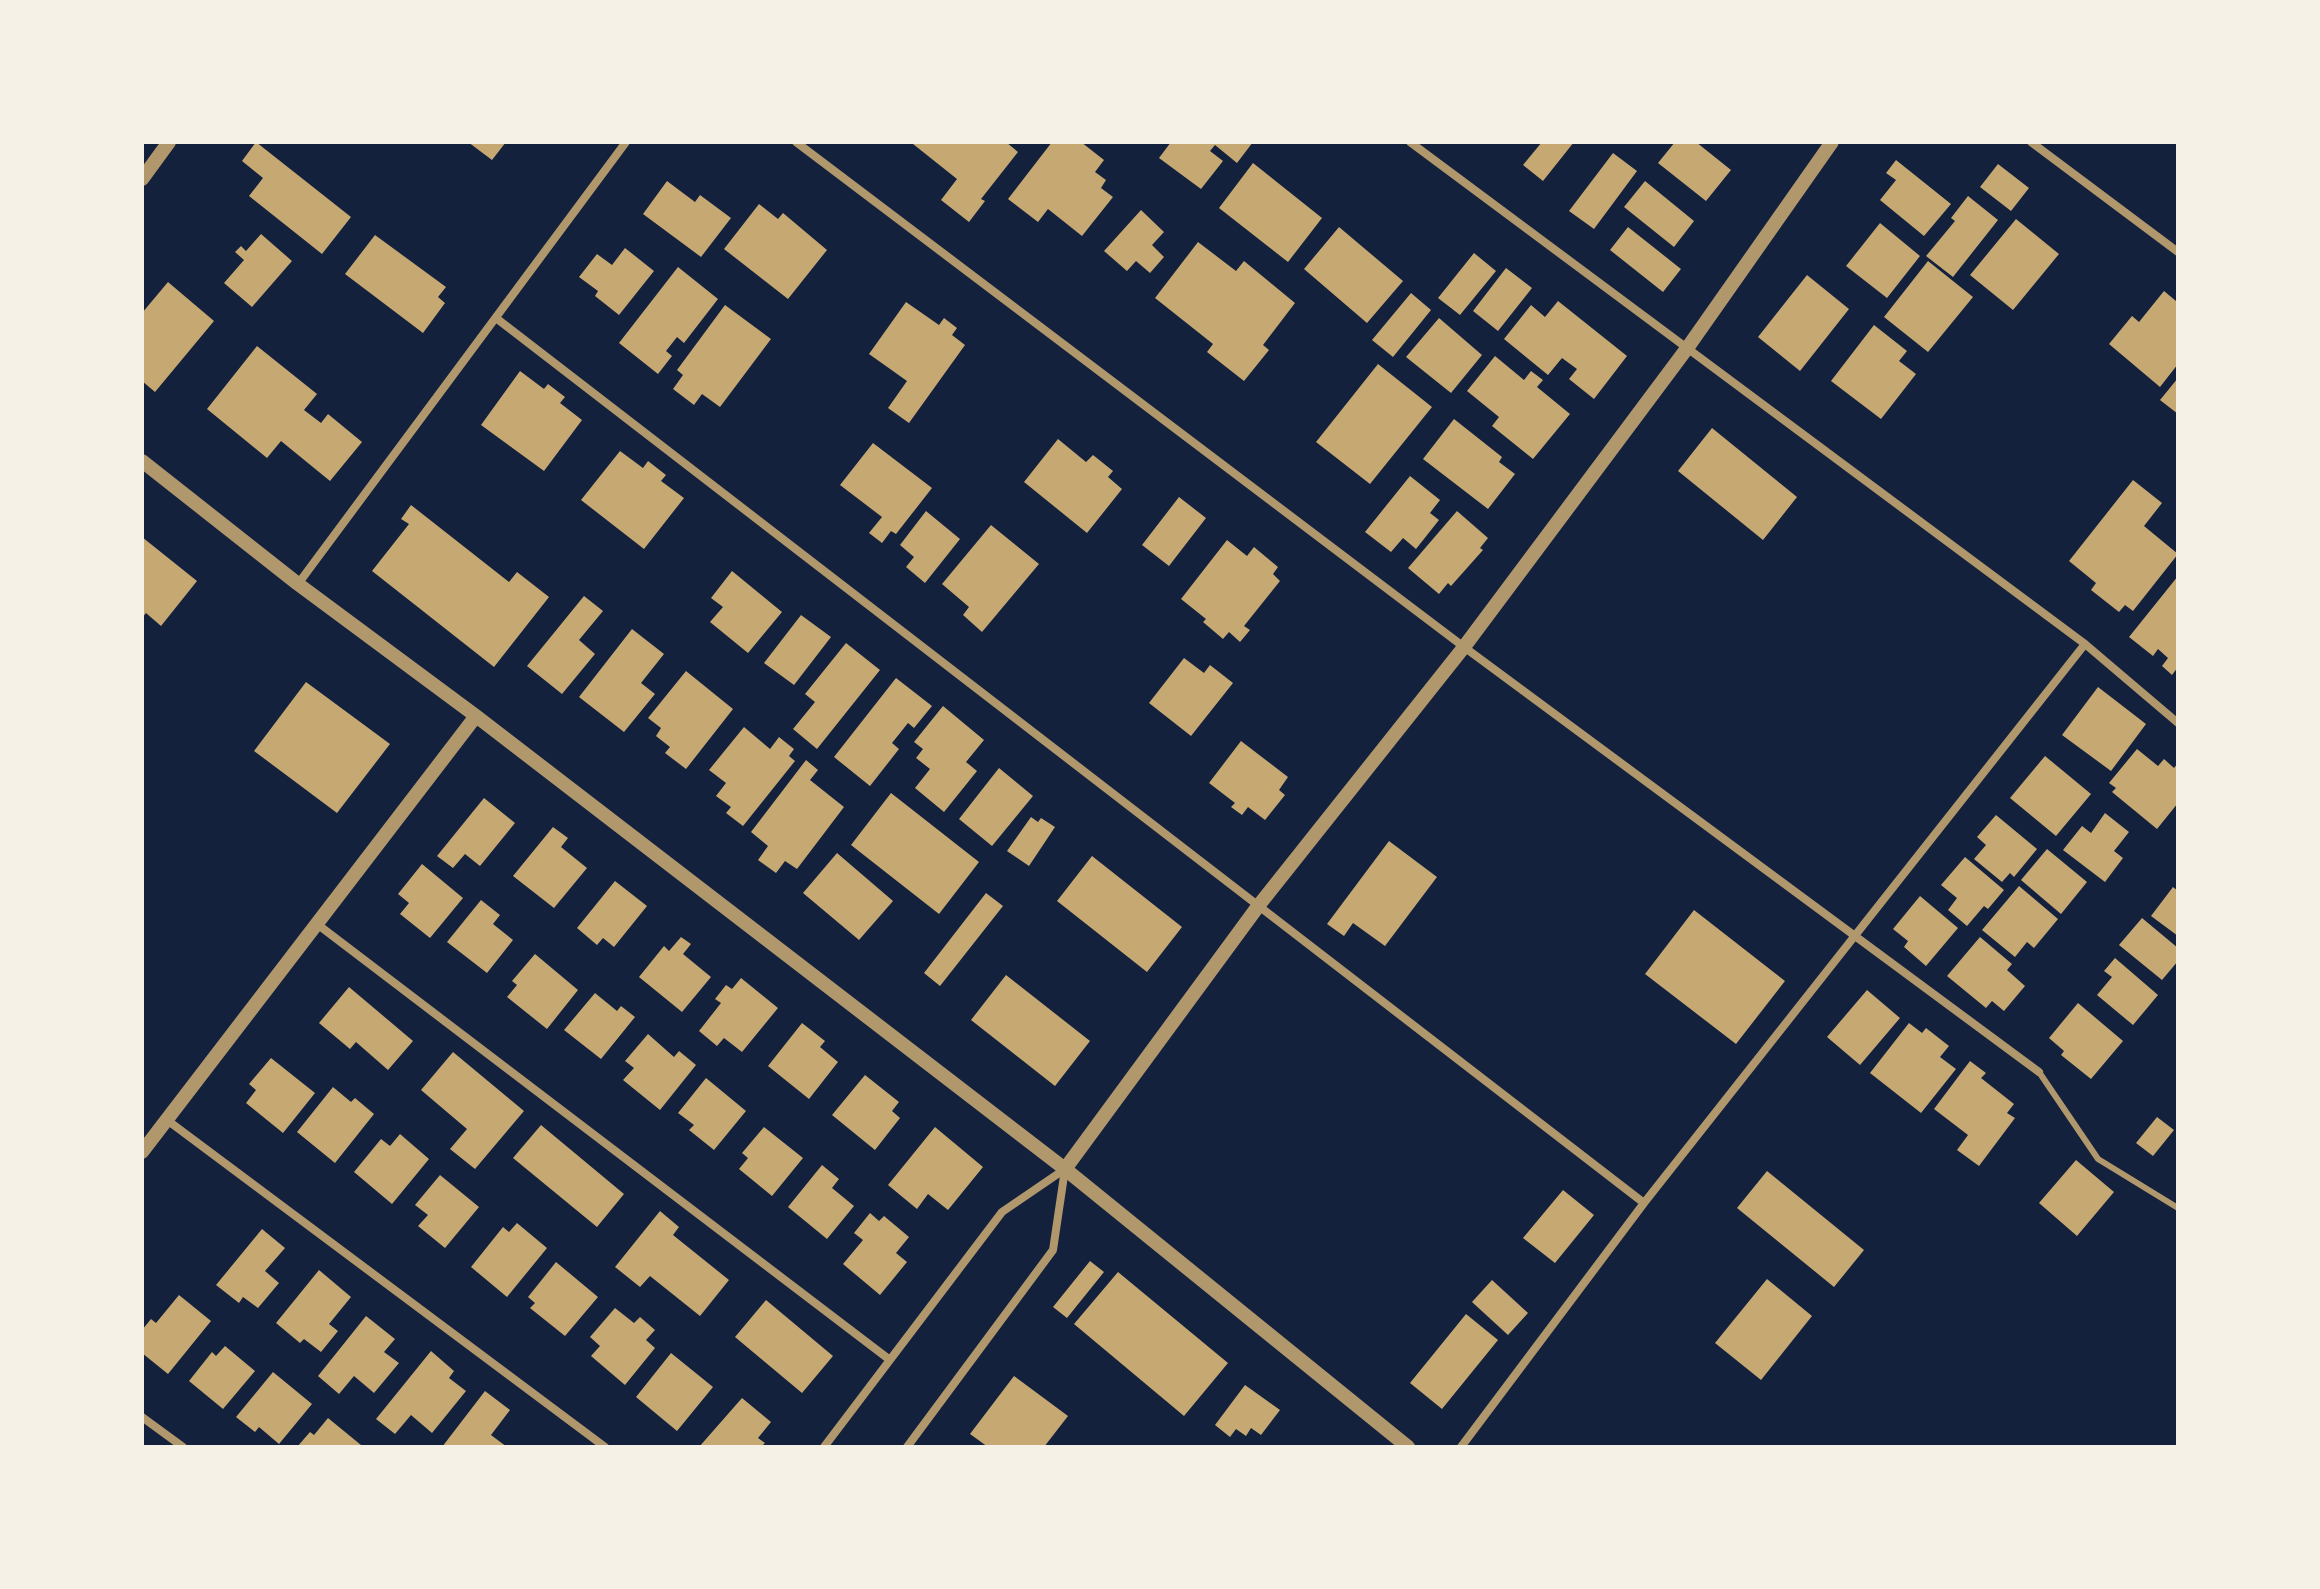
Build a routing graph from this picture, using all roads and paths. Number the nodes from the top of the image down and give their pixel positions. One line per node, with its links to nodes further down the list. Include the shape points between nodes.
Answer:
1 (169, 142): 7 (street)
2 (626, 142): 9 (street)
3 (796, 142): 14 (street)
4 (1410, 142): 10 (street)
5 (1832, 142): 10 (street)
6 (2031, 142): 8 (street)
7 (142, 179)
8 (2178, 252)
9 (496, 318): 12 (street); 17 (street)
10 (1688, 347): 13 (street); 14 (street)
11 (142, 461): 12 (street)
12 (298, 584): 15 (street)
13 (2085, 644): 16 (street); 19 (street)
14 (1464, 647): 17 (street); 19 (street)
15 (476, 716): 18 (street); 23 (street)
16 (2178, 723)
17 (1259, 905): 23 (street); 24 (street)
18 (317, 924): 21 (street); 26 (street)
19 (1855, 938): 20 (street); 24 (street)
20 (2039, 1072): 25 (lane, via 2098,1159)
21 (167, 1120): 22 (street); 29 (street)
22 (142, 1152)
23 (1065, 1169): 26 (street, via 1002,1212); 31 (street, via 1053,1250); 32 (street)
24 (1644, 1203): 33 (street)
25 (2178, 1208)
26 (890, 1360): 30 (street)
27 (142, 1417): 28 (street)
28 (183, 1447)
29 (605, 1447)
30 (824, 1447)
31 (907, 1447)
32 (1408, 1447)
33 (1461, 1447)

